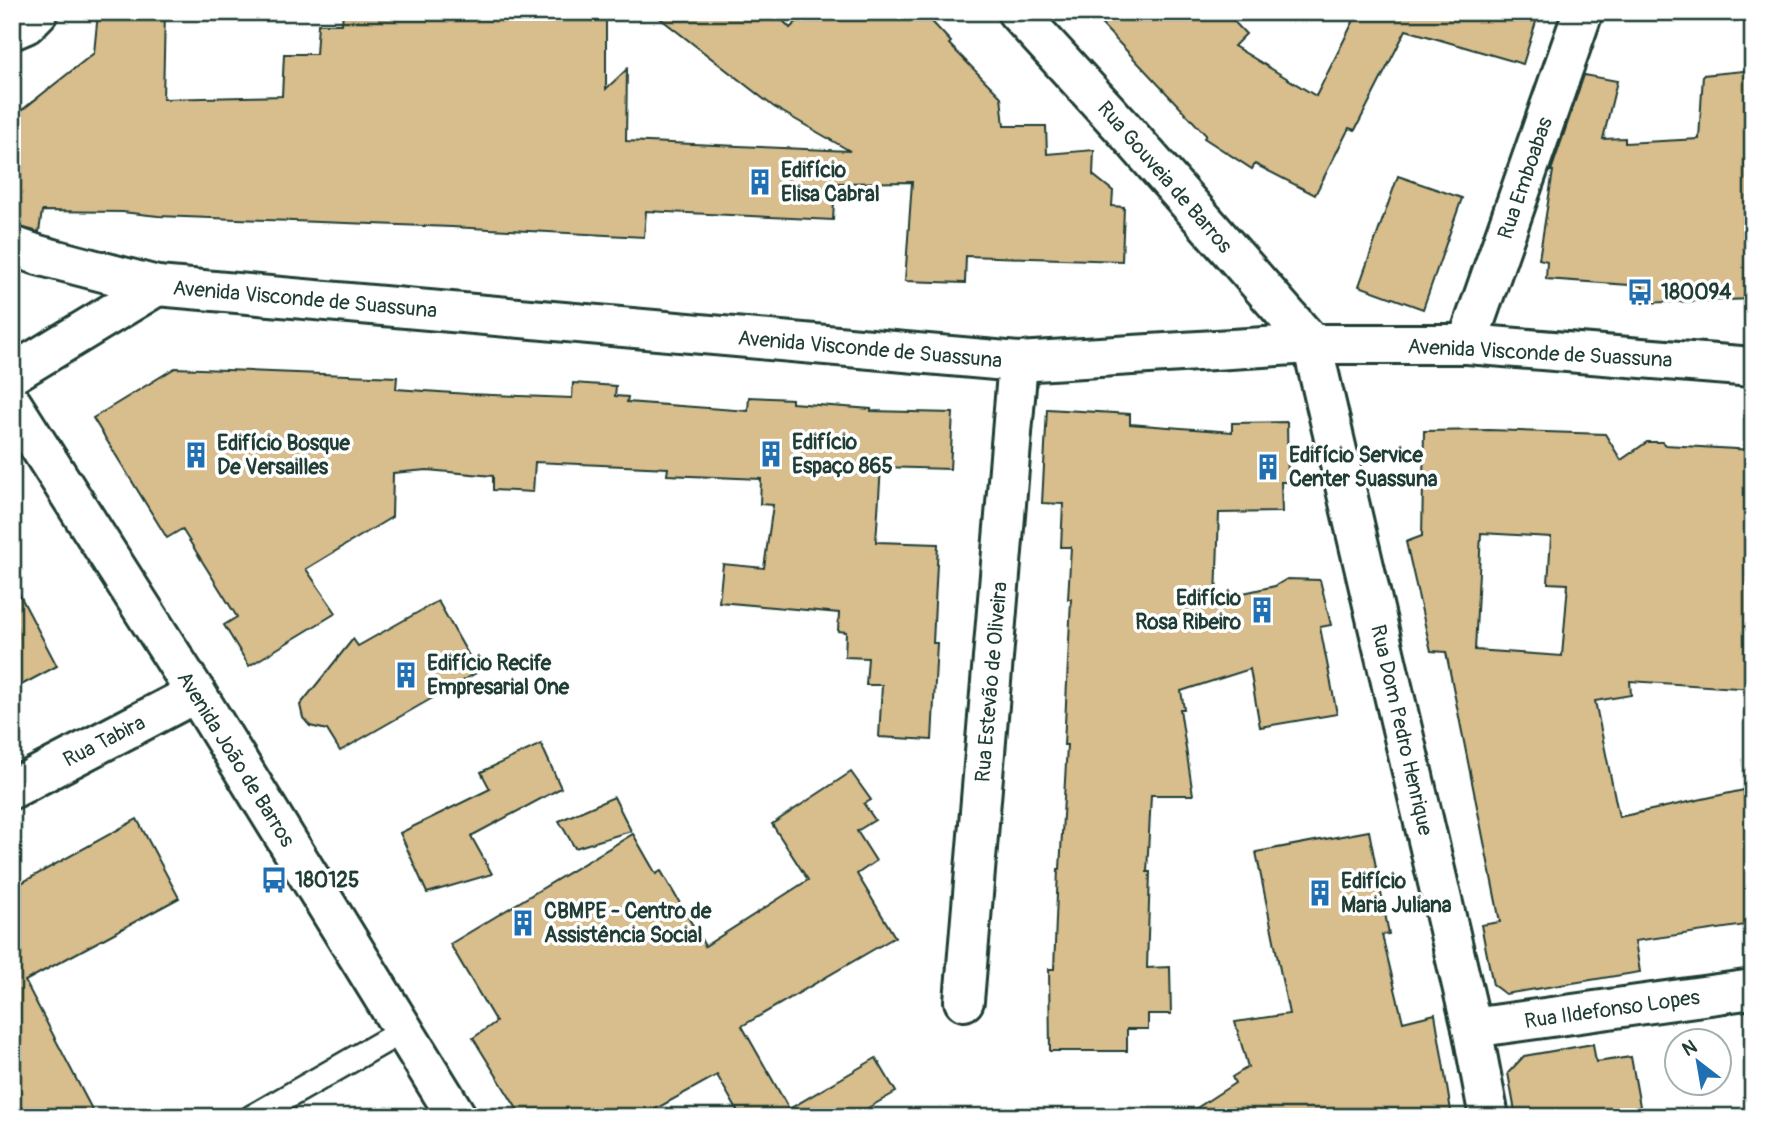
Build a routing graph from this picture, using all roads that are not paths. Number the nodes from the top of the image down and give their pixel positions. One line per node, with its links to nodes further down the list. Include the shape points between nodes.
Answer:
1 (1017, 12): 5 (main road, Rua Gouveia de Barros)
2 (1583, 12): 6 (main road, Rua Emboabas)
3 (12, 246): 4 (main road)
4 (157, 286): 7 (main road, Avenida Visconde de Suassuna); 9 (main road, Avenida Visconde de Suassuna)
5 (1312, 344): 6 (main road, Avenida Visconde de Suassuna); 7 (main road, Avenida Visconde de Suassuna); 15 (main road, Rua Dom Pedro Henrique)
6 (1467, 344): 8 (main road, Avenida Visconde de Suassuna)
7 (1018, 362): 14 (main road, Rua Estevão de Oliveira)
8 (1753, 367)
9 (12, 374)
10 (12, 404): 11 (main road, Avenida João de Barros)
11 (196, 693): 12 (main road, Rua Tabira); 16 (main road, Avenida João de Barros)
12 (12, 789)
13 (1753, 989): 15 (main road, Rua Ildefonso Lopes)
14 (964, 1001)
15 (1472, 1028): 19 (main road, Rua Dom Pedro Henrique)
16 (404, 1030): 17 (lane); 18 (main road, Avenida João de Barros)
17 (252, 1117)
18 (457, 1117)
19 (1489, 1117)

